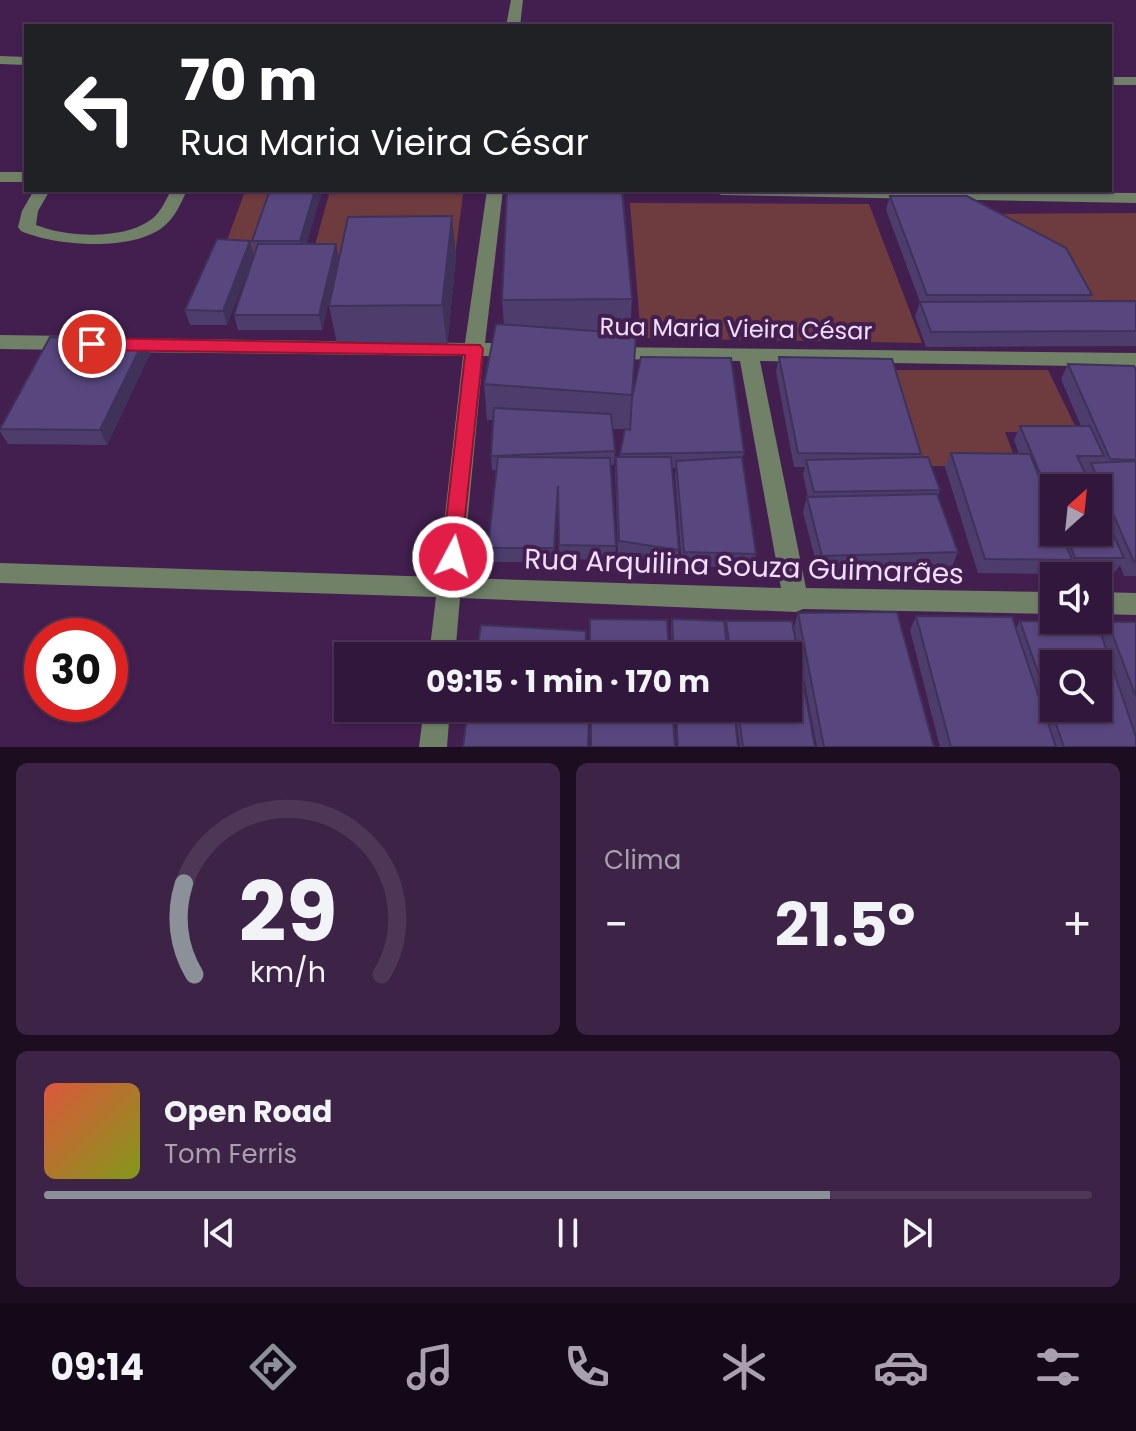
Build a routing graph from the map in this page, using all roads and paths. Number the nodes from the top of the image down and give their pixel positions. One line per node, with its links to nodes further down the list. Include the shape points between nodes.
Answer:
1 (517, 0): 2 (street)
2 (513, 24)
3 (0, 60): 4 (street)
4 (24, 61)
5 (1112, 81): 6 (street)
6 (1136, 81)
7 (0, 177): 8 (street)
8 (24, 177)
9 (41, 192): 10 (street, via 27,227 40,235 129,236 169,213)
10 (178, 192)
11 (495, 192): 15 (street)
12 (825, 192): 13 (street)
13 (1136, 198)
14 (0, 342): 15 (street)
15 (474, 349): 16 (street); 21 (street)
16 (535, 350)
17 (581, 351): 18 (street, Rua Maria Vieira César)
18 (749, 356): 19 (street, Rua Maria Vieira César); 22 (street)
19 (1136, 360)
20 (0, 573): 21 (street, Rua Arquilina Souza Guimarães)
21 (450, 587): 22 (street, Rua Arquilina Souza Guimarães); 26 (street)
22 (796, 601): 23 (street, Rua Arquilina Souza Guimarães)
23 (1040, 603)
24 (1112, 603): 25 (street)
25 (1136, 604)
26 (444, 642)
27 (436, 722): 28 (street)
28 (433, 747)

